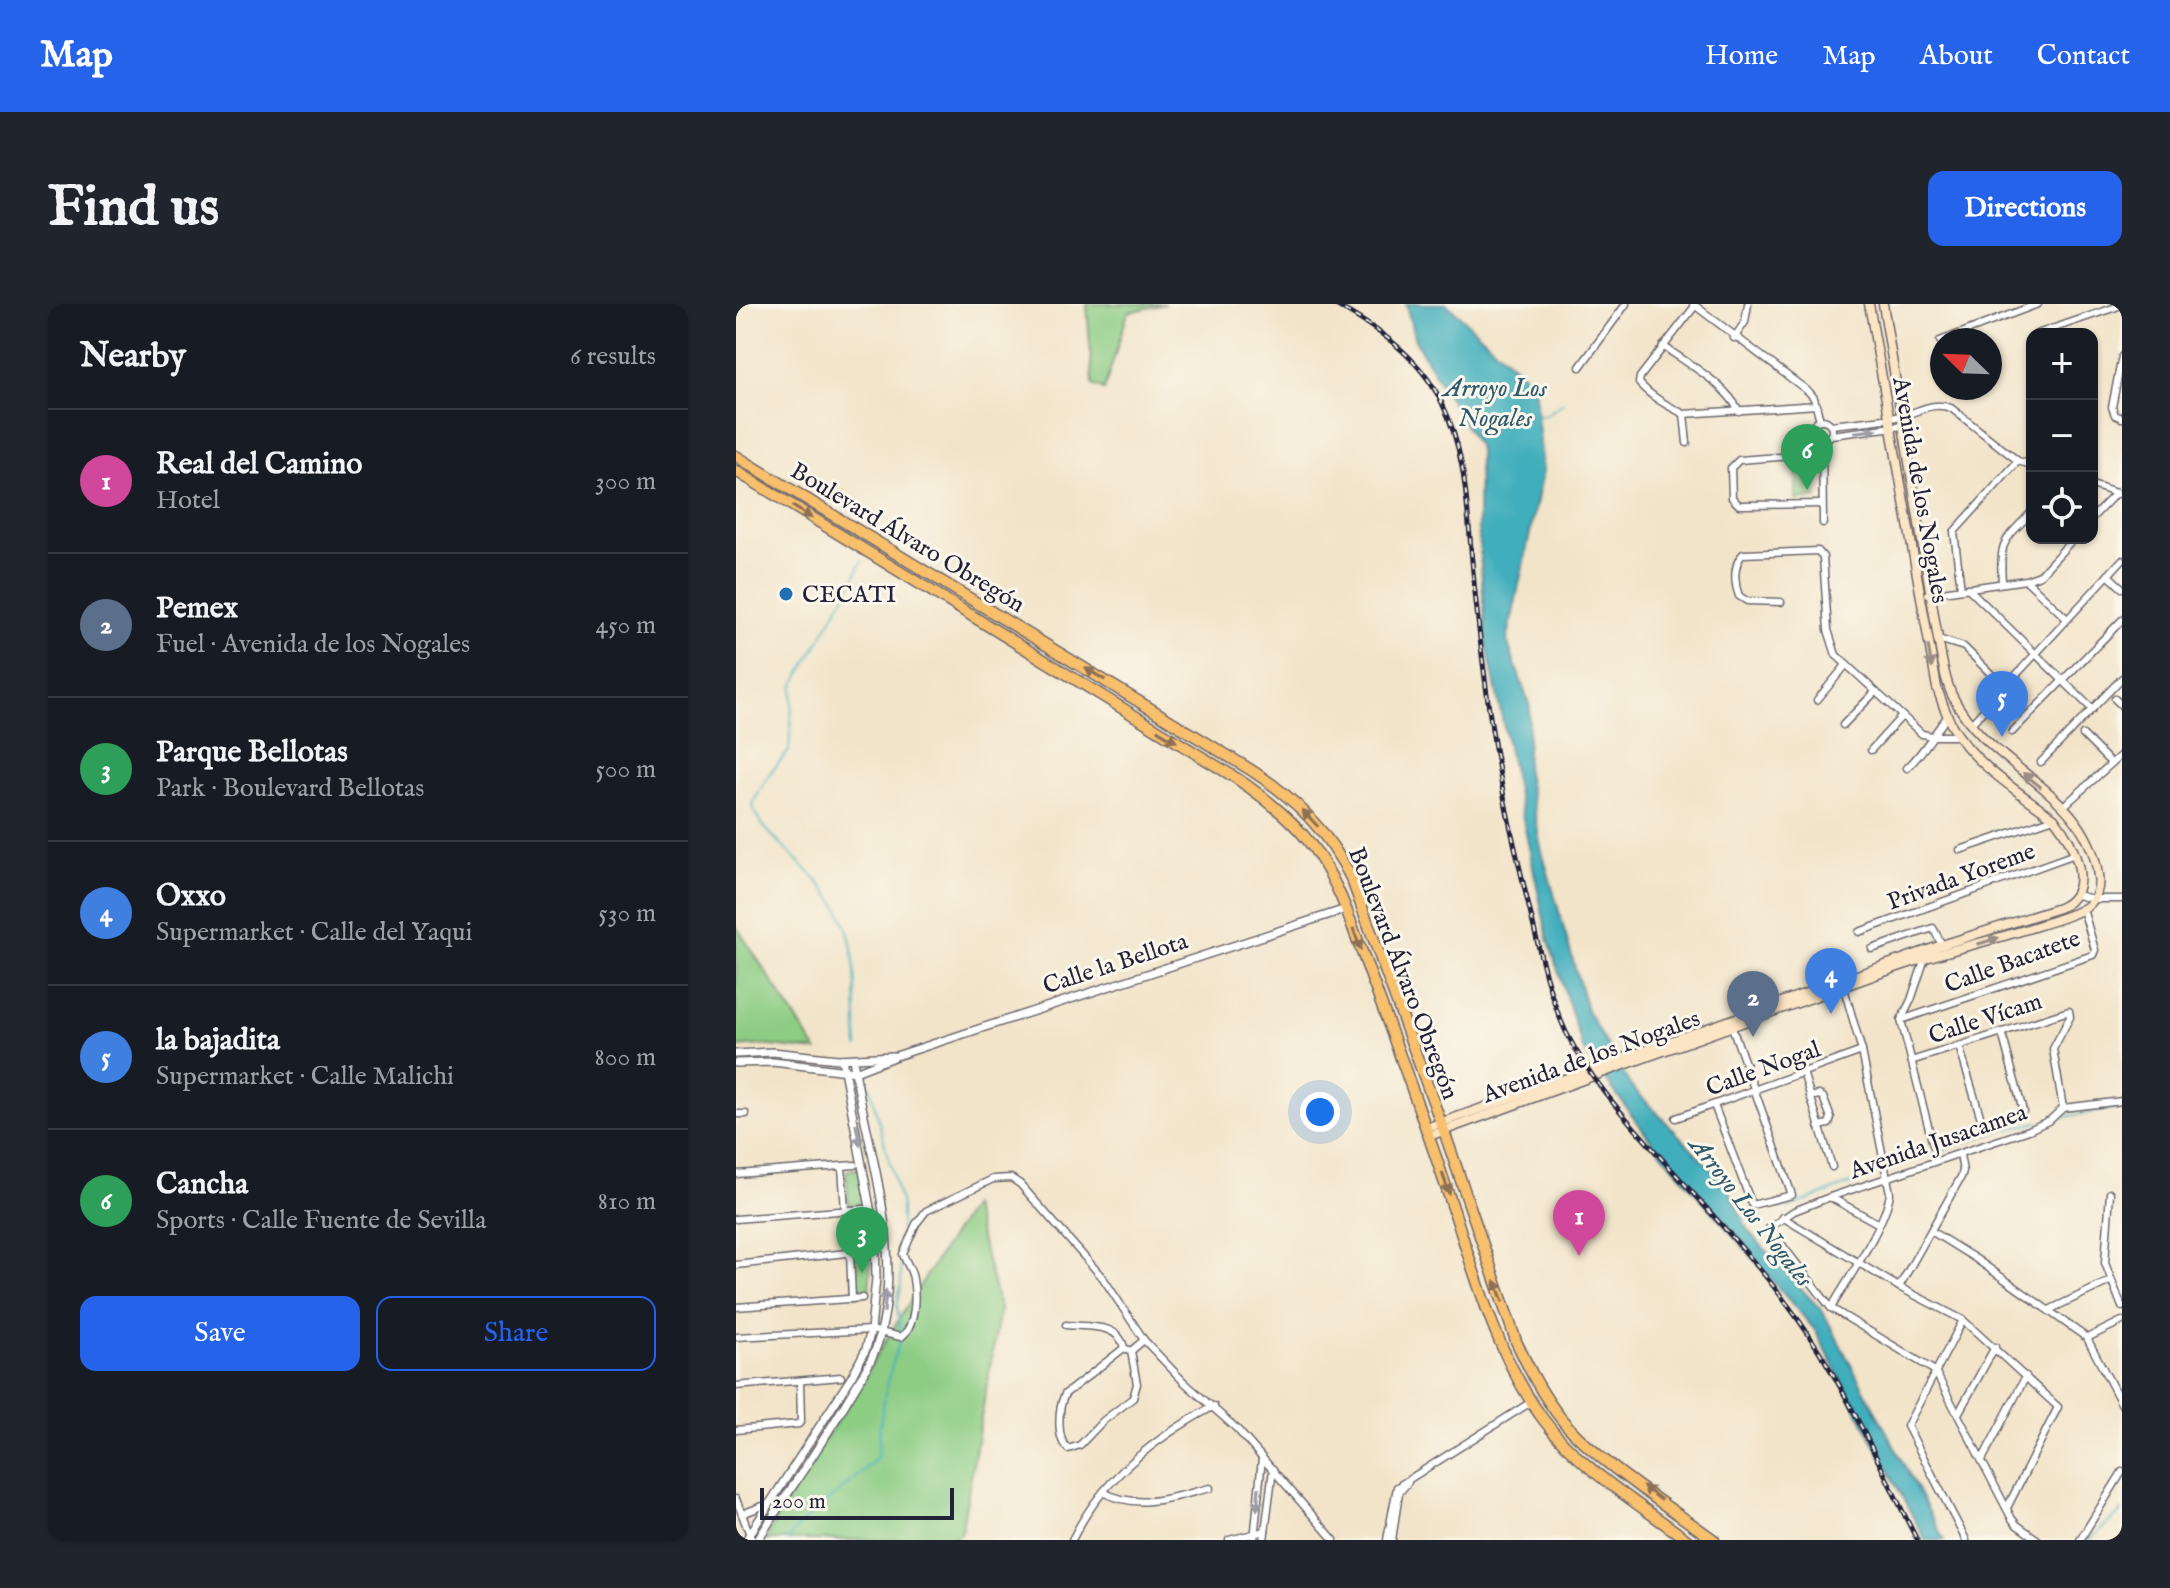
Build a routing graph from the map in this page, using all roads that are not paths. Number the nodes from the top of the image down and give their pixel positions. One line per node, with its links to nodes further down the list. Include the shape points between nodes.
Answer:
1 (1626, 304): 13 (street)
2 (1748, 304): 10 (street, via 1745,322)
3 (1869, 304): 19 (main road, Avenida de los Nogales)
4 (1883, 304): 18 (main road, Avenida de los Nogales)
5 (2038, 304): 8 (street)
6 (1694, 305): 10 (street); 11 (street)
7 (2122, 305): 9 (street)
8 (1974, 328)
9 (2055, 328)
10 (1734, 338): 15 (street, via 1809,392)
11 (1663, 346): 16 (street, via 1723,390); 17 (street, via 1639,383)
12 (2122, 356): 14 (street)
13 (1580, 367)
14 (2121, 371): 20 (street, via 2112,407)
15 (1817, 405): 16 (street); 21 (street)
16 (1739, 411): 17 (street)
17 (1684, 414): 27 (street)
18 (1901, 416): 19 (street); 23 (main road, Avenida de los Nogales); 30 (street, via 1934,404 1951,408)
19 (1888, 417): 22 (street); 24 (main road, Avenida de los Nogales)
20 (2122, 418)
21 (1820, 420): 22 (street); 26 (street, via 1812,431)
22 (1831, 425): 25 (street)
23 (1902, 426): 24 (street); 46 (main road, Avenida de los Nogales)
24 (1890, 428): 25 (street, one-way to 24); 47 (main road, Avenida de los Nogales)
25 (1831, 435): 26 (street)
26 (1822, 440): 28 (street)
27 (1687, 443)
28 (1821, 454): 35 (street); 35 (street, via 1739,460 1731,468 1732,498 1739,505)
29 (736, 456): 117 (highway, Boulevard Álvaro Obregón, one-way to 29, via 1352,880 1323,831 1297,803 1242,764)
30 (2018, 461): 31 (street); 45 (street, via 1954,532)
31 (2026, 463)
32 (736, 471): 84 (highway, Boulevard Álvaro Obregón, one-way to 84, via 1271,802 1312,844)
33 (2098, 487): 34 (street)
34 (2119, 494): 36 (street)
35 (1822, 504): 38 (street)
36 (2098, 513)
37 (2026, 519): 43 (street, via 2002,546)
38 (1823, 523)
39 (2068, 544): 42 (street, via 2040,575)
40 (2122, 560): 41 (street)
41 (2108, 575): 44 (street); 49 (street)
42 (2026, 580): 43 (street); 49 (street)
43 (2002, 582): 45 (street)
44 (2122, 588)
45 (1964, 589): 46 (street); 52 (street)
46 (1931, 593): 47 (street); 51 (main road, Avenida de los Nogales)
47 (1919, 595): 63 (main road, Avenida de los Nogales, one-way to 63, via 1933,673)
48 (1781, 602): 53 (street, via 1739,596 1739,556 1818,551 1823,557 1830,639)
49 (2067, 619): 52 (street)
50 (2122, 620): 55 (street)
51 (1938, 639): 56 (street, via 1964,647); 64 (main road, Avenida de los Nogales, via 1950,688)
52 (2035, 654): 55 (street); 56 (street)
53 (1846, 665): 57 (street); 59 (street)
54 (2122, 678): 61 (street)
55 (2065, 681): 61 (street); 66 (street)
56 (2004, 687): 64 (street)
57 (1875, 692): 62 (street); 65 (street)
58 (2115, 699): 60 (street)
59 (1817, 700)
60 (2122, 706)
61 (2092, 709): 72 (street)
62 (1902, 716): 68 (street); 70 (street)
63 (1948, 716): 68 (street); 69 (main road, Avenida de los Nogales)
64 (1971, 724): 75 (main road, Avenida de los Nogales, one-way to 64)
65 (1843, 725)
66 (2012, 732)
67 (2083, 735): 73 (street)
68 (1932, 736): 69 (street); 74 (street)
69 (1959, 736): 76 (main road, Avenida de los Nogales, via 1987,766)
70 (1871, 750)
71 (2122, 754): 73 (street)
72 (2041, 762)
73 (2111, 763): 75 (street)
74 (1907, 768)
75 (2064, 806): 79 (main road, Avenida de los Nogales, via 2082,828)
76 (2054, 818): 77 (street); 78 (main road, Avenida de los Nogales)
77 (1960, 850)
78 (2075, 854): 80 (main road, Avenida de los Nogales); 86 (street, Privada Yoreme)
79 (2099, 877): 80 (main road); 82 (main road, Avenida de los Nogales)
80 (2080, 878): 81 (main road, Avenida de los Nogales)
81 (2077, 895): 82 (street); 87 (main road, Avenida de los Nogales, via 2059,908)
82 (2093, 899): 83 (street); 85 (main road, Avenida de los Nogales)
83 (2122, 899)
84 (1346, 909): 97 (street, Calle la Bellota); 118 (highway, Boulevard Álvaro Obregón, one-way to 118)
85 (2083, 909): 89 (main road, Avenida de los Nogales, one-way to 85); 91 (street, Calle Bacatete, via 2093,955)
86 (1859, 932)
87 (1942, 945): 88 (street, via 1933,928); 90 (main road, Avenida de los Nogales)
88 (1872, 949)
89 (1925, 958): 90 (main road, Avenida de los Nogales); 91 (street)
90 (1843, 984): 92 (main road, Avenida de los Nogales); 95 (street); 101 (main road, Avenida de los Nogales)
91 (1901, 1020): 100 (street)
92 (1732, 1027): 101 (main road, Avenida de los Nogales); 106 (street)
93 (2002, 1033): 94 (street, Calle Vícam); 110 (street, Calle Vícam, via 2069,1011 2053,1049); 111 (street)
94 (1959, 1046): 100 (street, Calle Vícam); 115 (street)
95 (1862, 1051): 105 (street, Calle Nogal); 126 (street)
96 (736, 1054): 98 (street, Calle la Bellota)
97 (896, 1056): 99 (street, Calle la Bellota); 104 (street, Calle la Bellota)
98 (842, 1059): 99 (street, Calle la Bellota); 103 (street)
99 (853, 1059): 104 (street)
100 (1911, 1061): 119 (street)
101 (1621, 1062): 117 (main road, Avenida de los Nogales)
102 (736, 1063): 103 (street)
103 (844, 1071): 104 (street); 122 (street, one-way to 122)
104 (855, 1072): 121 (street)
105 (1803, 1072): 106 (street, Calle Nogal); 107 (street)
106 (1754, 1091): 109 (street, Calle Nogal); 109 (street, via 1792,1195 1752,1205)
107 (1810, 1097): 116 (street); 116 (street, via 1822,1096 1828,1108 1830,1122)
108 (2122, 1101): 110 (street, Avenida Jusacamea)
109 (1714, 1105): 114 (street, Calle Nogal)
110 (2063, 1108): 120 (street, Avenida Jusacamea, via 2029,1130)
111 (2023, 1111)
112 (736, 1114): 113 (street)
113 (746, 1114)
114 (1676, 1118)
115 (1982, 1122)
116 (1819, 1126): 124 (street)
117 (1442, 1127): 118 (main road, Avenida de los Nogales); 193 (highway, Boulevard Álvaro Obregón, one-way to 117, via 1601,1456 1553,1406 1516,1341)
118 (1428, 1132): 167 (highway, Boulevard Álvaro Obregón, one-way to 167, via 1490,1314)
119 (1933, 1145)
120 (1960, 1155): 126 (street, Avenida Jusacamea); 135 (street, via 1963,1173)
121 (873, 1162): 122 (street); 129 (street)
122 (859, 1164): 123 (street); 130 (street)
123 (842, 1167): 125 (street); 131 (street)
124 (1832, 1167)
125 (736, 1174)
126 (1889, 1176): 128 (street, Avenida Jusacamea); 134 (street, via 1889,1200)
127 (2110, 1193): 142 (street, via 2105,1257)
128 (1830, 1197): 132 (street, Avenida Jusacamea); 134 (street)
129 (881, 1206): 130 (street); 136 (street)
130 (868, 1209): 131 (street); 137 (street)
131 (845, 1211): 133 (street)
132 (1782, 1217): 140 (street); 148 (street, Avenida Jusacamea, via 1769,1228)
133 (736, 1219)
134 (1879, 1224): 140 (street)
135 (1931, 1231): 143 (street); 149 (street)
136 (887, 1248): 137 (street); 154 (street, one-way to 136)
137 (876, 1249): 153 (street)
138 (865, 1251): 139 (street)
139 (850, 1253): 141 (street); 145 (street)
140 (1857, 1262): 143 (street); 148 (street)
141 (736, 1265)
142 (2110, 1281): 147 (street); 149 (street)
143 (1899, 1287): 150 (street)
144 (862, 1298): 145 (street)
145 (852, 1299): 146 (street)
146 (736, 1307)
147 (2122, 1307)
148 (1831, 1308): 160 (street)
149 (2049, 1310): 156 (street)
150 (1963, 1320): 158 (street); 160 (street)
151 (2122, 1321): 156 (street)
152 (1066, 1325): 159 (street, via 1113,1331)
153 (871, 1330): 154 (street); 155 (street); 163 (street)
154 (881, 1332): 157 (street, via 901,1337 912,1324 914,1280 903,1254 920,1217 1001,1177 1020,1184 1103,1278); 164 (street)
155 (736, 1337)
156 (2087, 1338): 168 (street)
157 (1144, 1340): 159 (street); 169 (street)
158 (1995, 1347): 161 (street); 170 (street)
159 (1128, 1349): 159 (street, via 1063,1397 1063,1446 1080,1445 1133,1398 1137,1384)
160 (1935, 1371): 170 (street); 194 (street, via 1907,1428)
161 (2026, 1376): 174 (street); 181 (street, via 2058,1407)
162 (841, 1377): 165 (street)
163 (851, 1378): 164 (street); 172 (street)
164 (861, 1378): 172 (street)
165 (800, 1381): 166 (street); 171 (street, via 799,1424)
166 (736, 1386)
167 (1531, 1402): 191 (street, via 1395,1490); 192 (highway, Boulevard Álvaro Obregón, via 1577,1457)
168 (2122, 1405)
169 (1214, 1406): 173 (street); 178 (street, via 1144,1450)
170 (1958, 1414): 174 (street)
171 (736, 1430)
172 (819, 1439): 180 (street); 185 (street)
173 (1262, 1458): 175 (street); 184 (street, one-way to 184)
174 (1982, 1460): 181 (street)
175 (1273, 1469): 183 (street); 190 (street)
176 (2122, 1472): 195 (street)
177 (1210, 1488): 178 (street, via 1135,1503)
178 (1103, 1492): 187 (street)
179 (736, 1499): 182 (street)
180 (772, 1503): 182 (street); 185 (street)
181 (2007, 1508): 186 (street)
182 (742, 1514): 185 (street)
183 (1265, 1531): 184 (street); 189 (street)
184 (1254, 1536): 188 (street)
185 (751, 1539)
186 (2034, 1539)
187 (1072, 1540)
188 (1229, 1540)
189 (1264, 1540)
190 (1334, 1540)
191 (1390, 1540)
192 (1687, 1540)
193 (1714, 1540)
194 (1966, 1540)
195 (2080, 1540)

